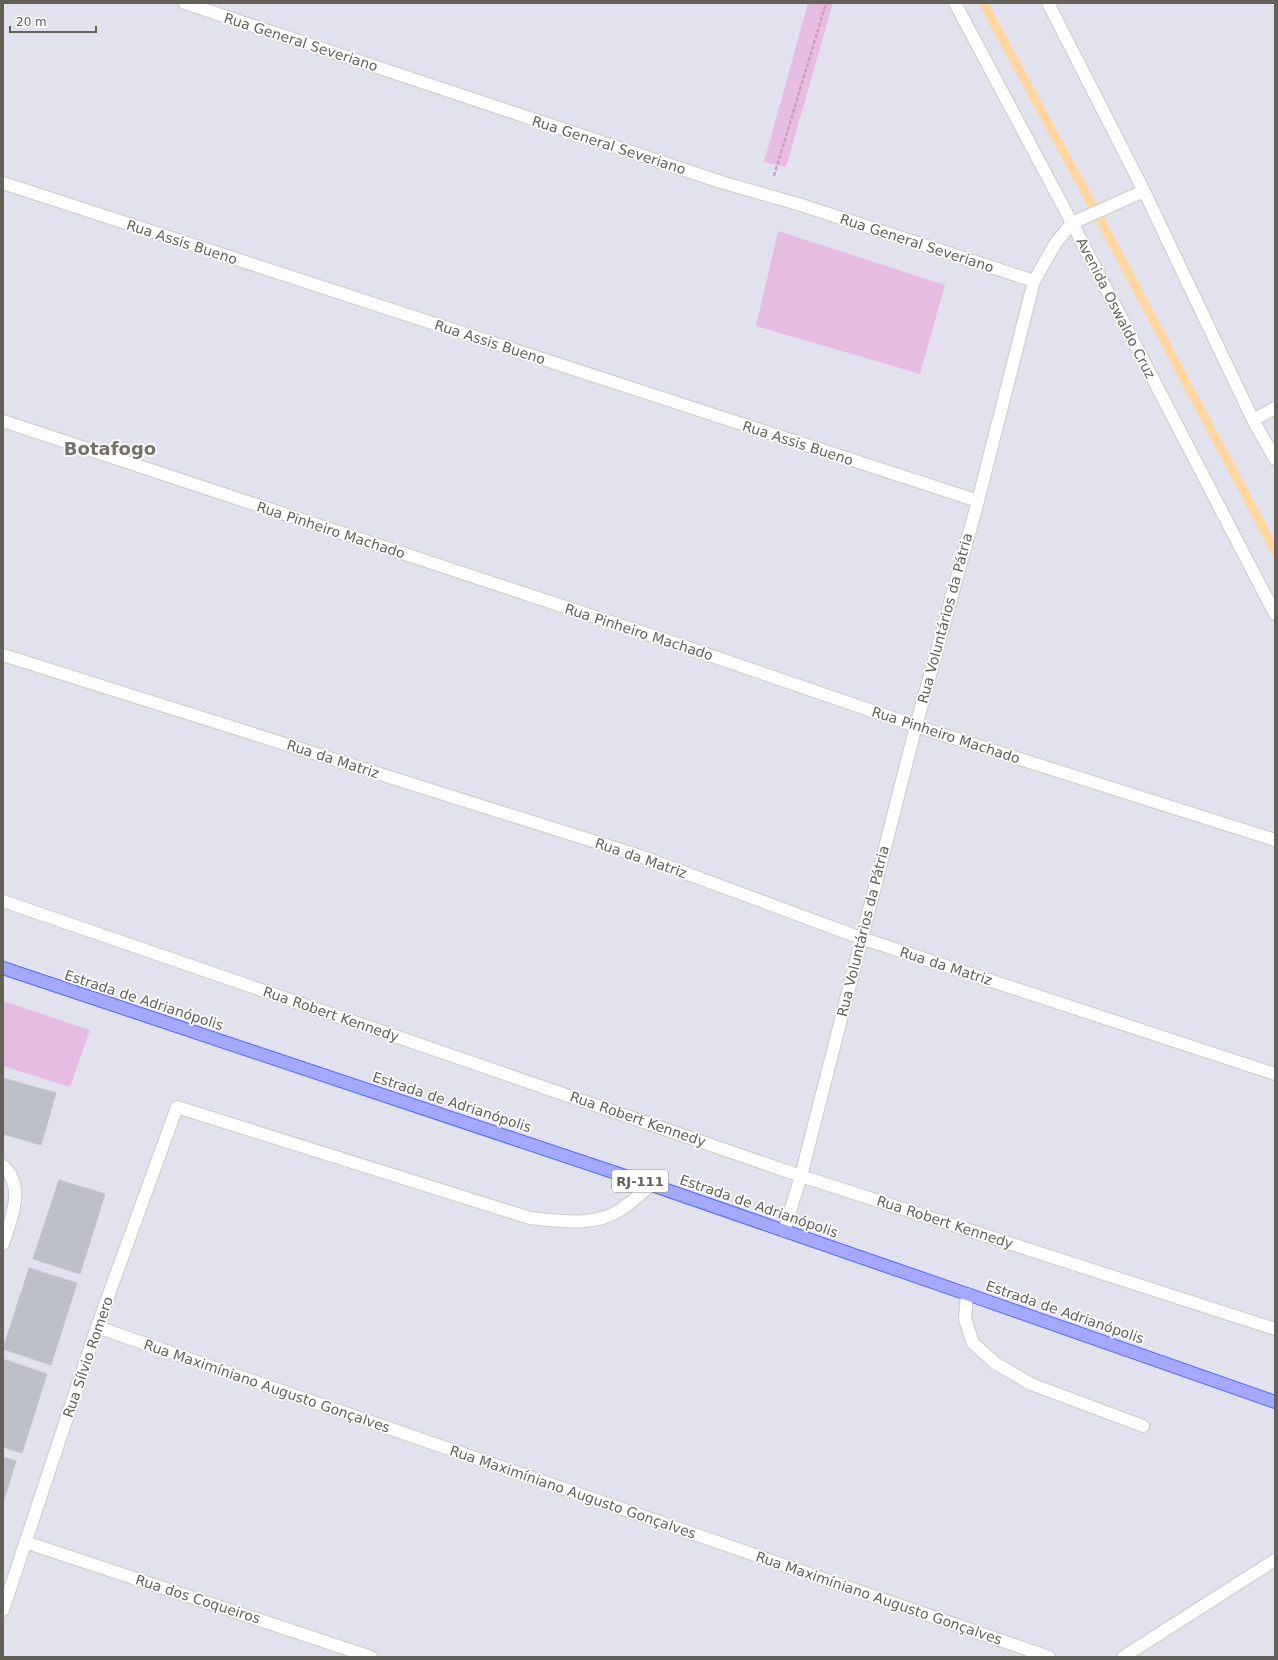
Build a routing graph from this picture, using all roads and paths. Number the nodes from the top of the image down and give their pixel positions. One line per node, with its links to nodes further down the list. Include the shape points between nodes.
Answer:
1 (185, 3): 7 (street, Rua General Severiano)
2 (826, 3): 7 (path)
3 (955, 3): 8 (street, Avenida Oswaldo Cruz)
4 (1048, 3): 6 (street)
5 (3, 183): 14 (street, Rua Assis Bueno)
6 (1144, 191): 8 (street); 11 (street)
7 (768, 196): 9 (street, Rua General Severiano)
8 (1072, 223): 9 (street, Rua Voluntários da Pátria, via 1055,244); 15 (street, Avenida Oswaldo Cruz)
9 (1034, 281): 14 (street, Rua Voluntários da Pátria)
10 (1275, 408): 11 (street)
11 (1253, 420): 13 (street)
12 (3, 421): 17 (street, Rua Pinheiro Machado, via 683,646)
13 (1275, 459)
14 (978, 501): 17 (street, Rua Voluntários da Pátria)
15 (1275, 614)
16 (3, 655): 20 (street, Rua da Matriz, via 637,855)
17 (916, 726): 18 (street, Rua Pinheiro Machado); 20 (street, Rua Voluntários da Pátria)
18 (1275, 840)
19 (3, 901): 24 (street, Rua Robert Kennedy)
20 (861, 938): 22 (street, Rua da Matriz); 24 (street, Rua Voluntários da Pátria)
21 (3, 968): 25 (main road, Estrada de Adrianópolis / RJ-111)
22 (1275, 1074)
23 (3, 1166): 27 (street, via 16,1186 14,1208)
24 (801, 1176): 26 (street, Rua Voluntários da Pátria); 30 (street, Rua Robert Kennedy)
25 (652, 1185): 26 (main road, Estrada de Adrianópolis / RJ-111); 29 (street, Rua Sílvio Romero, via 619,1211 594,1220 530,1218 177,1107)
26 (784, 1232): 28 (main road, Estrada de Adrianópolis / RJ-111)
27 (3, 1244)
28 (967, 1294): 31 (main road, Estrada de Adrianópolis / RJ-111); 32 (street, via 965,1319 973,1343 995,1363 1032,1384)
29 (97, 1327): 33 (street, Rua Sílvio Romero); 37 (street, Rua Maximíniano Augusto Gonçalves)
30 (1275, 1329)
31 (1275, 1402)
32 (1143, 1426)
33 (25, 1542): 35 (street, Rua Sílvio Romero); 36 (street, Rua dos Coqueiros)
34 (1275, 1560): 38 (street)
35 (3, 1610)
36 (371, 1657)
37 (1049, 1657)
38 (1123, 1657)

